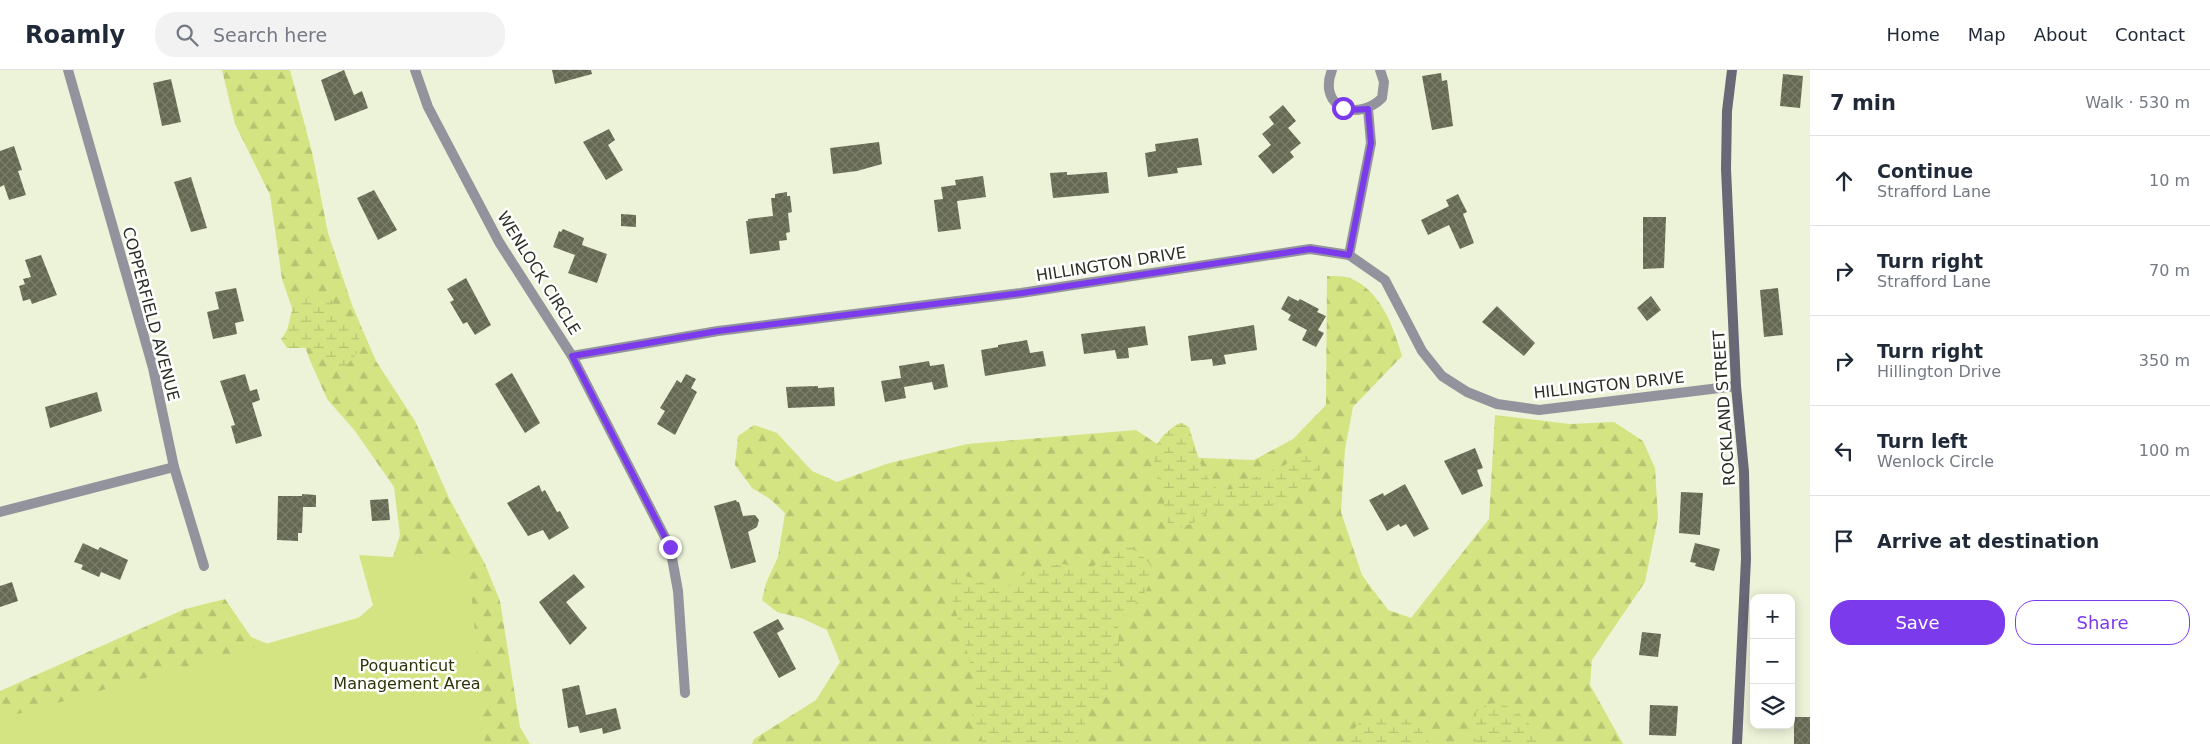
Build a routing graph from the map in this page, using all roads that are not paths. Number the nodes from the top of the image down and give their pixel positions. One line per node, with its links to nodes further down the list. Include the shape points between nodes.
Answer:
1 (68, 70): 10 (street, COPPERFIELD AVENUE, via 152,368)
2 (415, 70): 8 (street, WENLOCK CIRCLE, via 428,107 499,242)
3 (1332, 70): 6 (street, via 1331,98 1350,110)
4 (1380, 70): 6 (street, via 1384,82 1382,98)
5 (1732, 70): 9 (street, ROCKLAND STREET, via 1727,111 1726,169)
6 (1368, 109): 7 (street, via 1371,143)
7 (1349, 255): 8 (street, HILLINGTON DRIVE, via 1301,250 1022,293 718,331); 9 (street, HILLINGTON DRIVE, via 1385,280 1422,351 1442,376 1467,392 1497,404 1539,410)
8 (572, 356): 13 (street, WENLOCK CIRCLE, via 670,547 678,591)
9 (1736, 386): 14 (street, ROCKLAND STREET, via 1744,472 1746,559)
10 (174, 467): 11 (street); 12 (street, COPPERFIELD AVENUE)
11 (0, 512)
12 (204, 566)
13 (685, 693)
14 (1737, 744)

